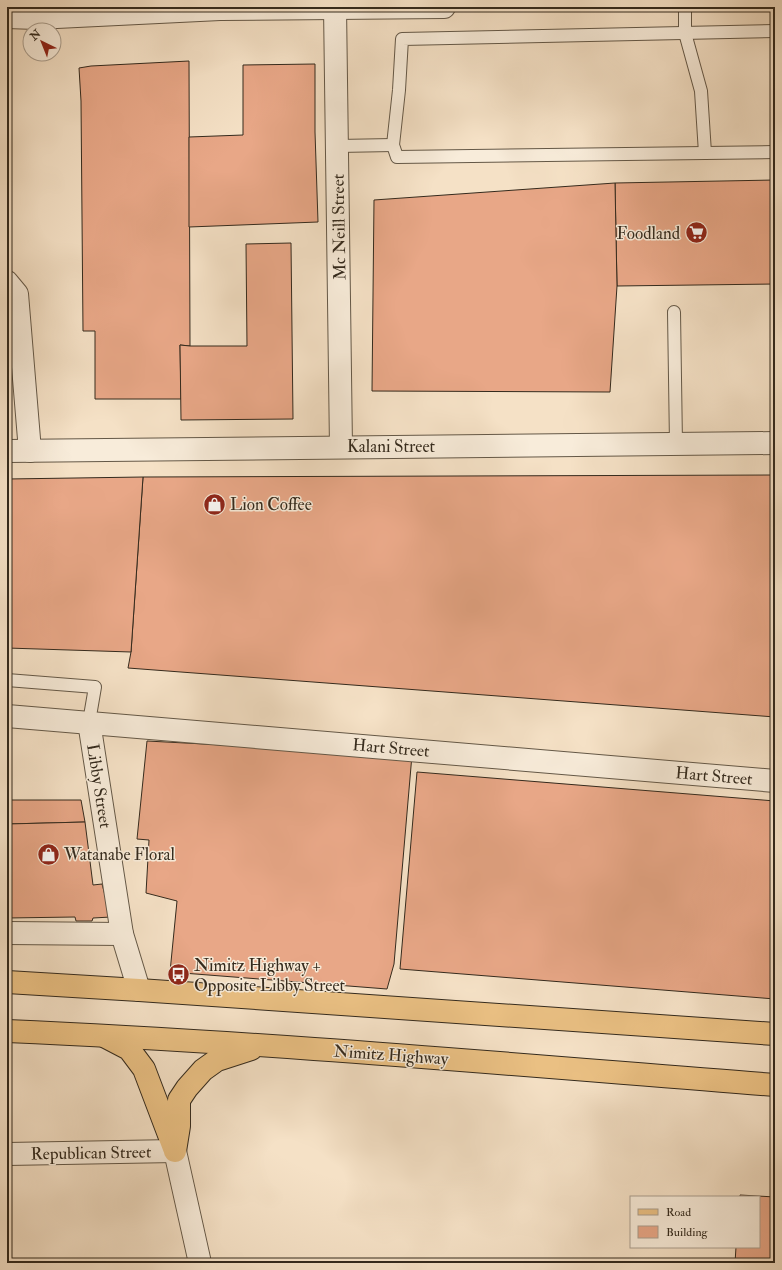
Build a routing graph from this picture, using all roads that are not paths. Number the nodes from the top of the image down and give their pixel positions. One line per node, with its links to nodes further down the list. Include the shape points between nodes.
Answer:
1 (444, 7): 4 (street)
2 (685, 7): 8 (lane)
3 (220, 8): 4 (street); 5 (street)
4 (335, 8): 10 (street, Mc Neill Street)
5 (68, 12): 6 (street, via 36,18)
6 (7, 17)
7 (775, 31): 8 (lane)
8 (685, 33): 9 (lane, via 402,39); 12 (lane, via 701,90)
9 (393, 145): 10 (lane); 12 (lane, via 397,157)
10 (338, 146): 17 (street, Mc Neill Street)
11 (775, 152): 12 (lane)
12 (705, 153)
13 (7, 282): 19 (street, via 17,294)
14 (674, 312): 16 (lane)
15 (775, 443): 16 (street, Kalani Street)
16 (676, 444): 17 (street, Kalani Street)
17 (341, 447): 19 (street, Kalani Street)
18 (7, 451): 19 (street, Kalani Street)
19 (30, 451)
20 (7, 680): 22 (lane, via 95,687)
21 (7, 716): 22 (street, Hart Street)
22 (89, 722): 23 (street, Hart Street); 25 (street, Libby Street)
23 (775, 781)
24 (7, 934): 25 (street)
25 (122, 934): 27 (street, Libby Street)
26 (7, 982): 27 (main road)
27 (139, 990): 29 (main road)
28 (7, 1031): 30 (main road, Nimitz Highway)
29 (775, 1034)
30 (101, 1035): 31 (main road, Nimitz Highway); 33 (main road, via 128,1049 144,1069)
31 (262, 1045): 32 (main road, Nimitz Highway); 33 (main road, via 217,1060 203,1070 187,1088 179,1100 179,1126)
32 (775, 1085)
33 (175, 1151): 34 (street, Republican Street); 35 (street)
34 (7, 1154)
35 (200, 1263)

